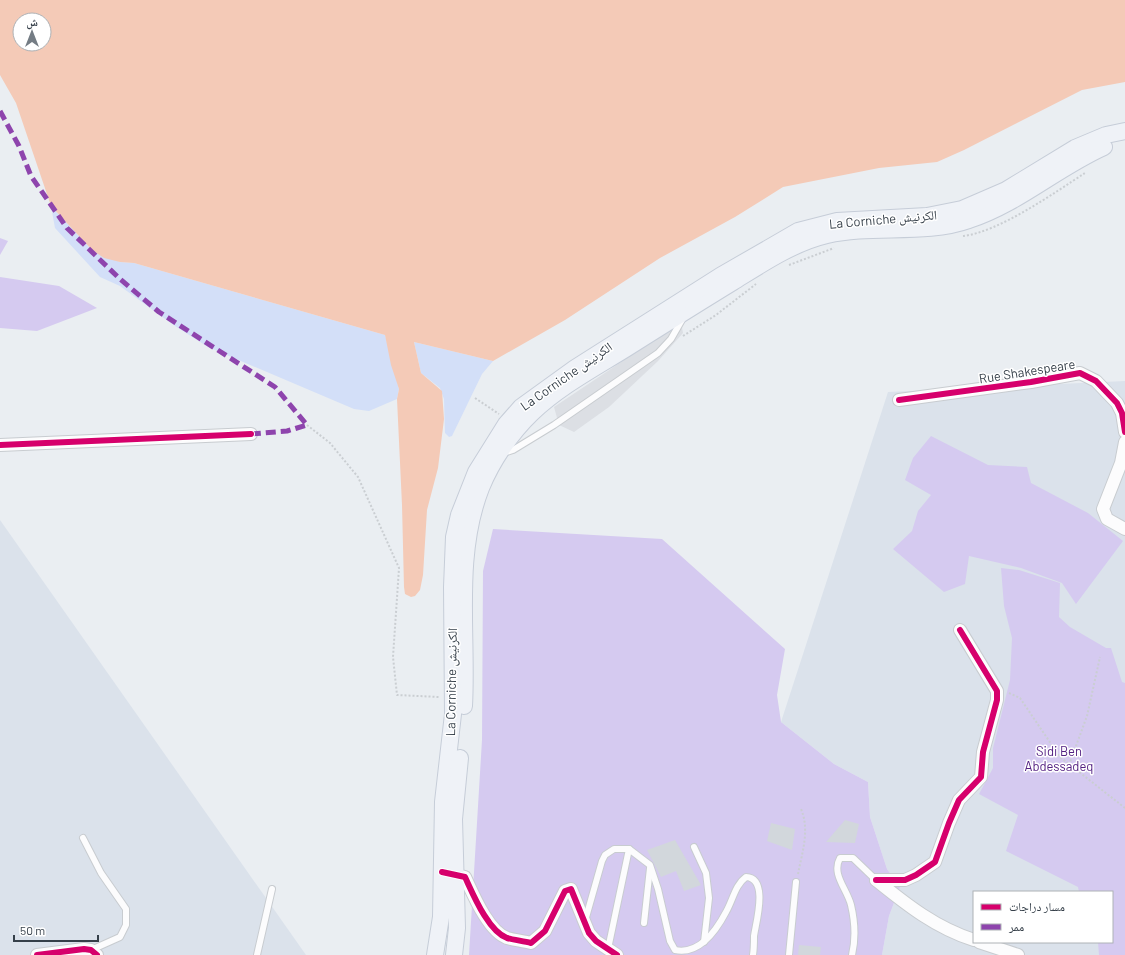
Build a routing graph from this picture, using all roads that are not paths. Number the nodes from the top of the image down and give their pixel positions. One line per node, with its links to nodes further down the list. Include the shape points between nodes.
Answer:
1 (1125, 131): 16 (main road, La Corniche الكرنيش, via 1106,135 1075,148 1006,190 962,210 927,216 837,221 798,231 606,348 521,407 491,445 476,472 459,515 454,536 453,714 442,809)
2 (1125, 142): 3 (main road, La Corniche الكرنيش, via 1103,147 1087,155 1005,204 970,220 950,226 828,235 803,242)
3 (686, 310): 9 (main road, La Corniche الكرنيش, via 555,394 528,417); 9 (lane, via 677,331 665,347 554,425 513,450)
4 (899, 400): 5 (street, Rue Shakespeare, via 1080,373 1096,381 1117,403 1122,413)
5 (1125, 432)
6 (251, 434): 8 (street)
7 (1125, 442): 10 (street, via 1121,463 1103,509 1107,519)
8 (0, 444)
9 (500, 454): 16 (main road, La Corniche الكرنيش, via 481,486 471,518 466,548 464,698)
10 (1125, 530)
11 (960, 630): 17 (street, via 997,691 998,700 983,752 981,777 959,800 931,866 905,880)
12 (83, 838): 26 (lane, via 101,873 126,909 126,925 120,937)
13 (694, 847): 23 (lane, via 706,873 709,898)
14 (629, 849): 15 (lane); 21 (lane, via 614,849 605,855); 25 (lane)
15 (650, 865): 20 (lane); 23 (lane, via 670,941 675,950 684,952)
16 (448, 873): 21 (street, via 465,877 495,930 506,938 531,943 545,931 568,889 574,896); 29 (main road, La Corniche الكرنيش); 30 (main road, La Corniche الكرنيش, via 456,928)
17 (876, 880): 22 (street, via 926,919 950,932); 33 (lane, via 853,858 840,858 837,868 851,904 856,938)
18 (796, 882): 32 (lane)
19 (272, 889): 28 (lane)
20 (644, 923)
21 (584, 924): 25 (street, via 593,938)
22 (973, 940)
23 (704, 942): 31 (lane, via 726,912 741,880 750,877 756,882 760,893)
24 (982, 943): 34 (street)
25 (612, 952)
26 (94, 953): 27 (street, via 84,949)
27 (37, 955)
28 (257, 955)
29 (435, 955)
30 (454, 955)
31 (753, 955)
32 (789, 955)
33 (852, 955)
34 (1018, 955)

